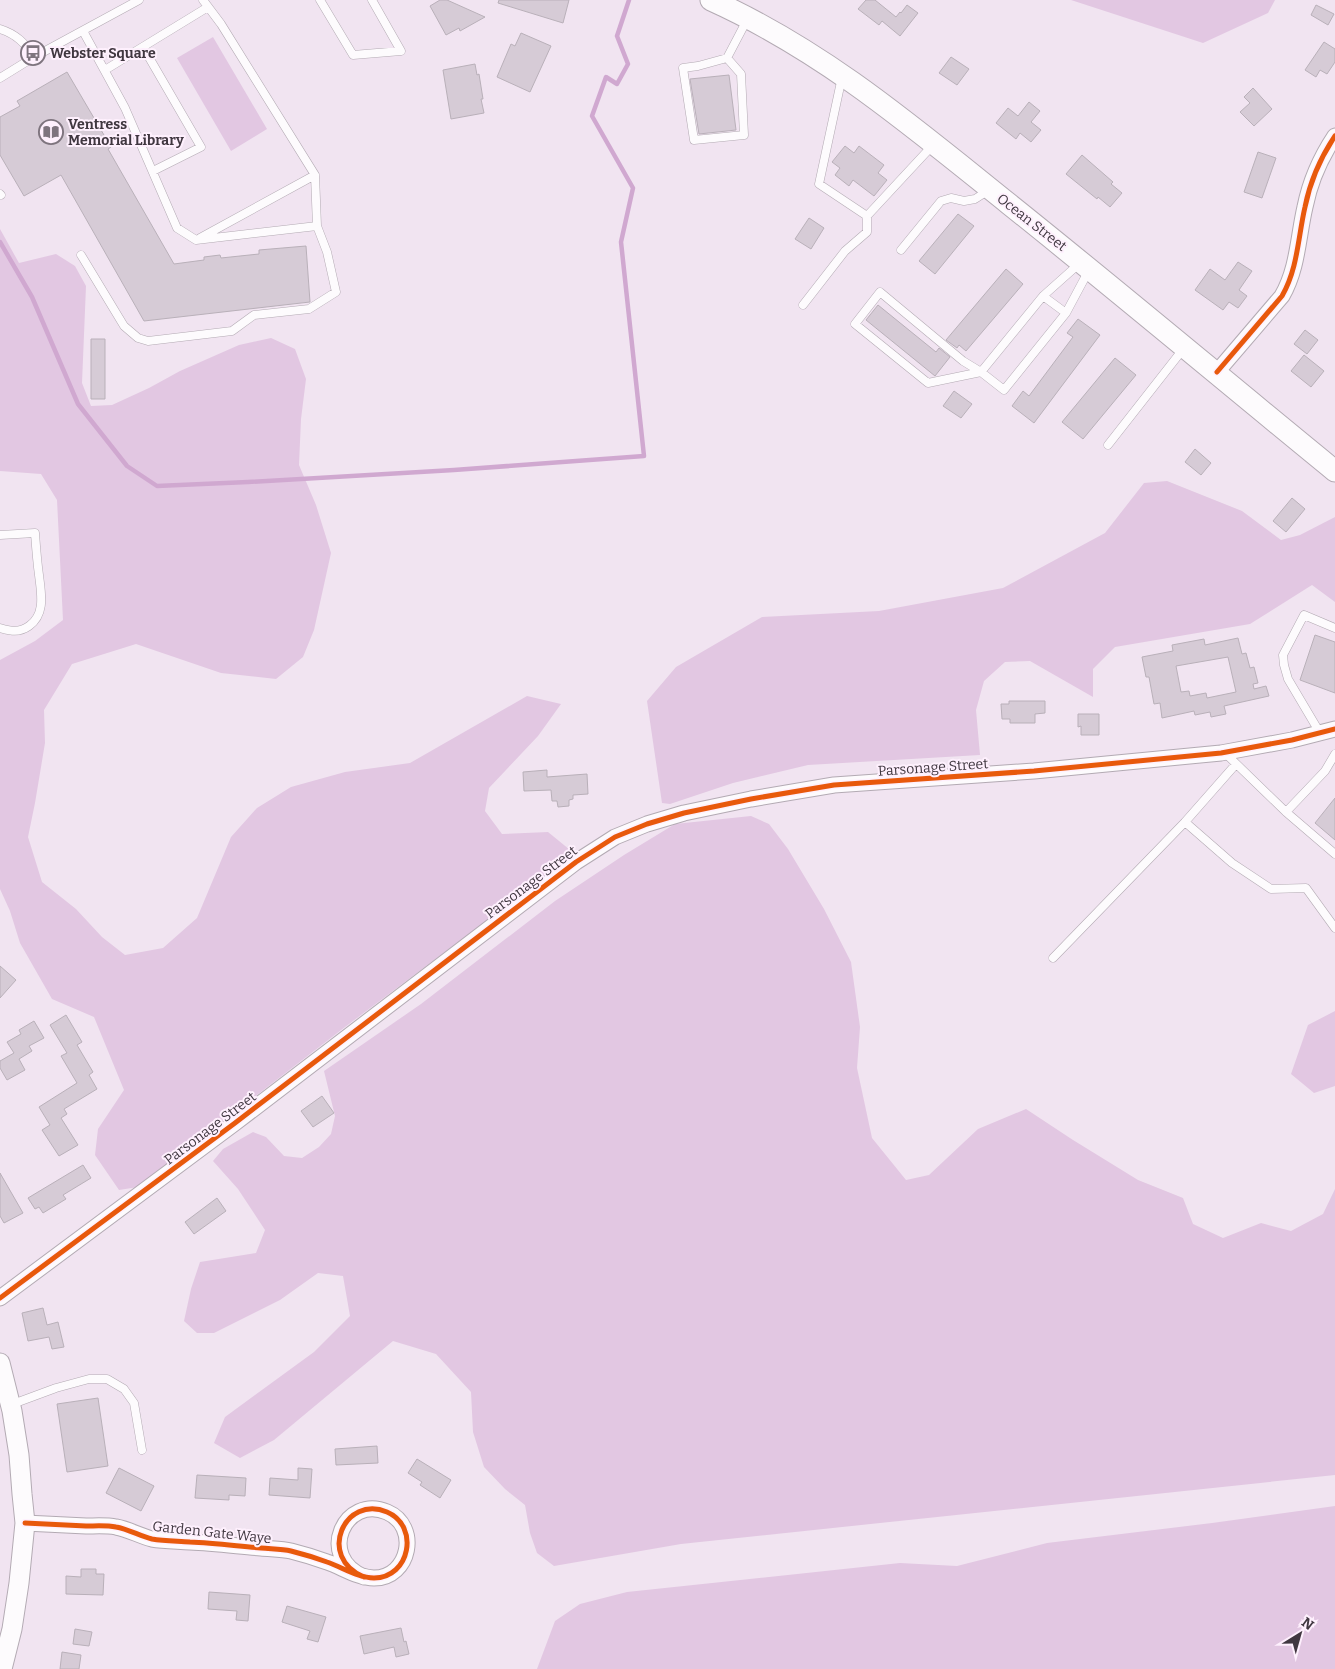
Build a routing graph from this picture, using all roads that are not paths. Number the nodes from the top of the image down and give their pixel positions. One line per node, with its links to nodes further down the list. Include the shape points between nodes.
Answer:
1 (139, 0): 8 (lane)
2 (320, 0): 3 (lane, via 353,55 401,51)
3 (372, 0)
4 (711, 0): 6 (main road, Ocean Street)
5 (206, 3): 9 (lane); 18 (lane)
6 (748, 18): 11 (lane); 13 (main road, Ocean Street, via 796,44)
7 (0, 28): 10 (lane, via 18,38)
8 (83, 31): 10 (lane); 12 (lane)
9 (143, 46): 12 (lane); 17 (lane, via 201,147)
10 (34, 57): 14 (lane)
11 (726, 58): 11 (lane, via 741,74 744,135 694,140 683,68)
12 (104, 70): 17 (lane)
13 (842, 75): 16 (main road, Ocean Street); 20 (lane, via 819,184)
14 (0, 78)
15 (1335, 136): 31 (street, via 1309,190 1297,260 1288,286)
16 (935, 143): 19 (main road, Ocean Street); 20 (lane)
17 (153, 171): 22 (lane, via 178,228)
18 (315, 174): 21 (lane); 22 (lane)
19 (991, 189): 23 (lane, via 975,199 941,201); 25 (main road, Ocean Street)
20 (867, 216): 27 (lane, via 866,232 845,251)
21 (317, 226): 22 (lane); 24 (lane, via 336,292 309,310 254,315 232,331 148,341 138,338 124,326)
22 (196, 240)
23 (901, 250)
24 (81, 255)
25 (1086, 265): 26 (lane); 28 (lane); 29 (main road, Ocean Street)
26 (1043, 296): 28 (lane); 30 (lane)
27 (803, 305)
28 (1066, 313): 30 (lane, via 1004,390)
29 (1185, 347): 31 (main road, Ocean Street); 32 (lane)
30 (981, 372): 30 (lane, via 880,292 855,324 928,383)
31 (1217, 372): 33 (main road, Ocean Street)
32 (1108, 445)
33 (1335, 471)
34 (0, 535): 35 (lane, via 34,533 42,602 38,617 25,628 11,631)
35 (0, 628)
36 (1335, 628): 38 (lane, via 1304,614 1283,655 1288,678)
37 (1335, 729): 38 (street, Parsonage Street)
38 (1320, 733): 39 (street, Parsonage Street)
39 (1224, 752): 41 (lane); 47 (street, Parsonage Street, via 1034,771 834,785 684,813 615,838 576,862)
40 (1335, 754): 42 (lane, via 1325,771)
41 (1236, 764): 42 (lane); 43 (lane)
42 (1286, 812): 44 (lane)
43 (1185, 822): 45 (lane, via 1232,863 1271,889 1306,888); 46 (lane)
44 (1335, 854)
45 (1335, 928)
46 (1053, 958)
47 (0, 1298)
48 (0, 1363): 49 (street)
49 (10, 1405): 50 (lane, via 89,1379 107,1379 124,1389 134,1403); 51 (street, via 19,1455)
50 (142, 1450)
51 (25, 1523): 52 (street, Garden Gate Waye, via 116,1527 152,1539 290,1550); 53 (street, via 12,1629)
52 (364, 1577): 52 (street, via 382,1577 391,1573 404,1560 407,1551 408,1542 402,1524 380,1510 354,1514 342,1527 339,1536 343,1561)
53 (2, 1669)

